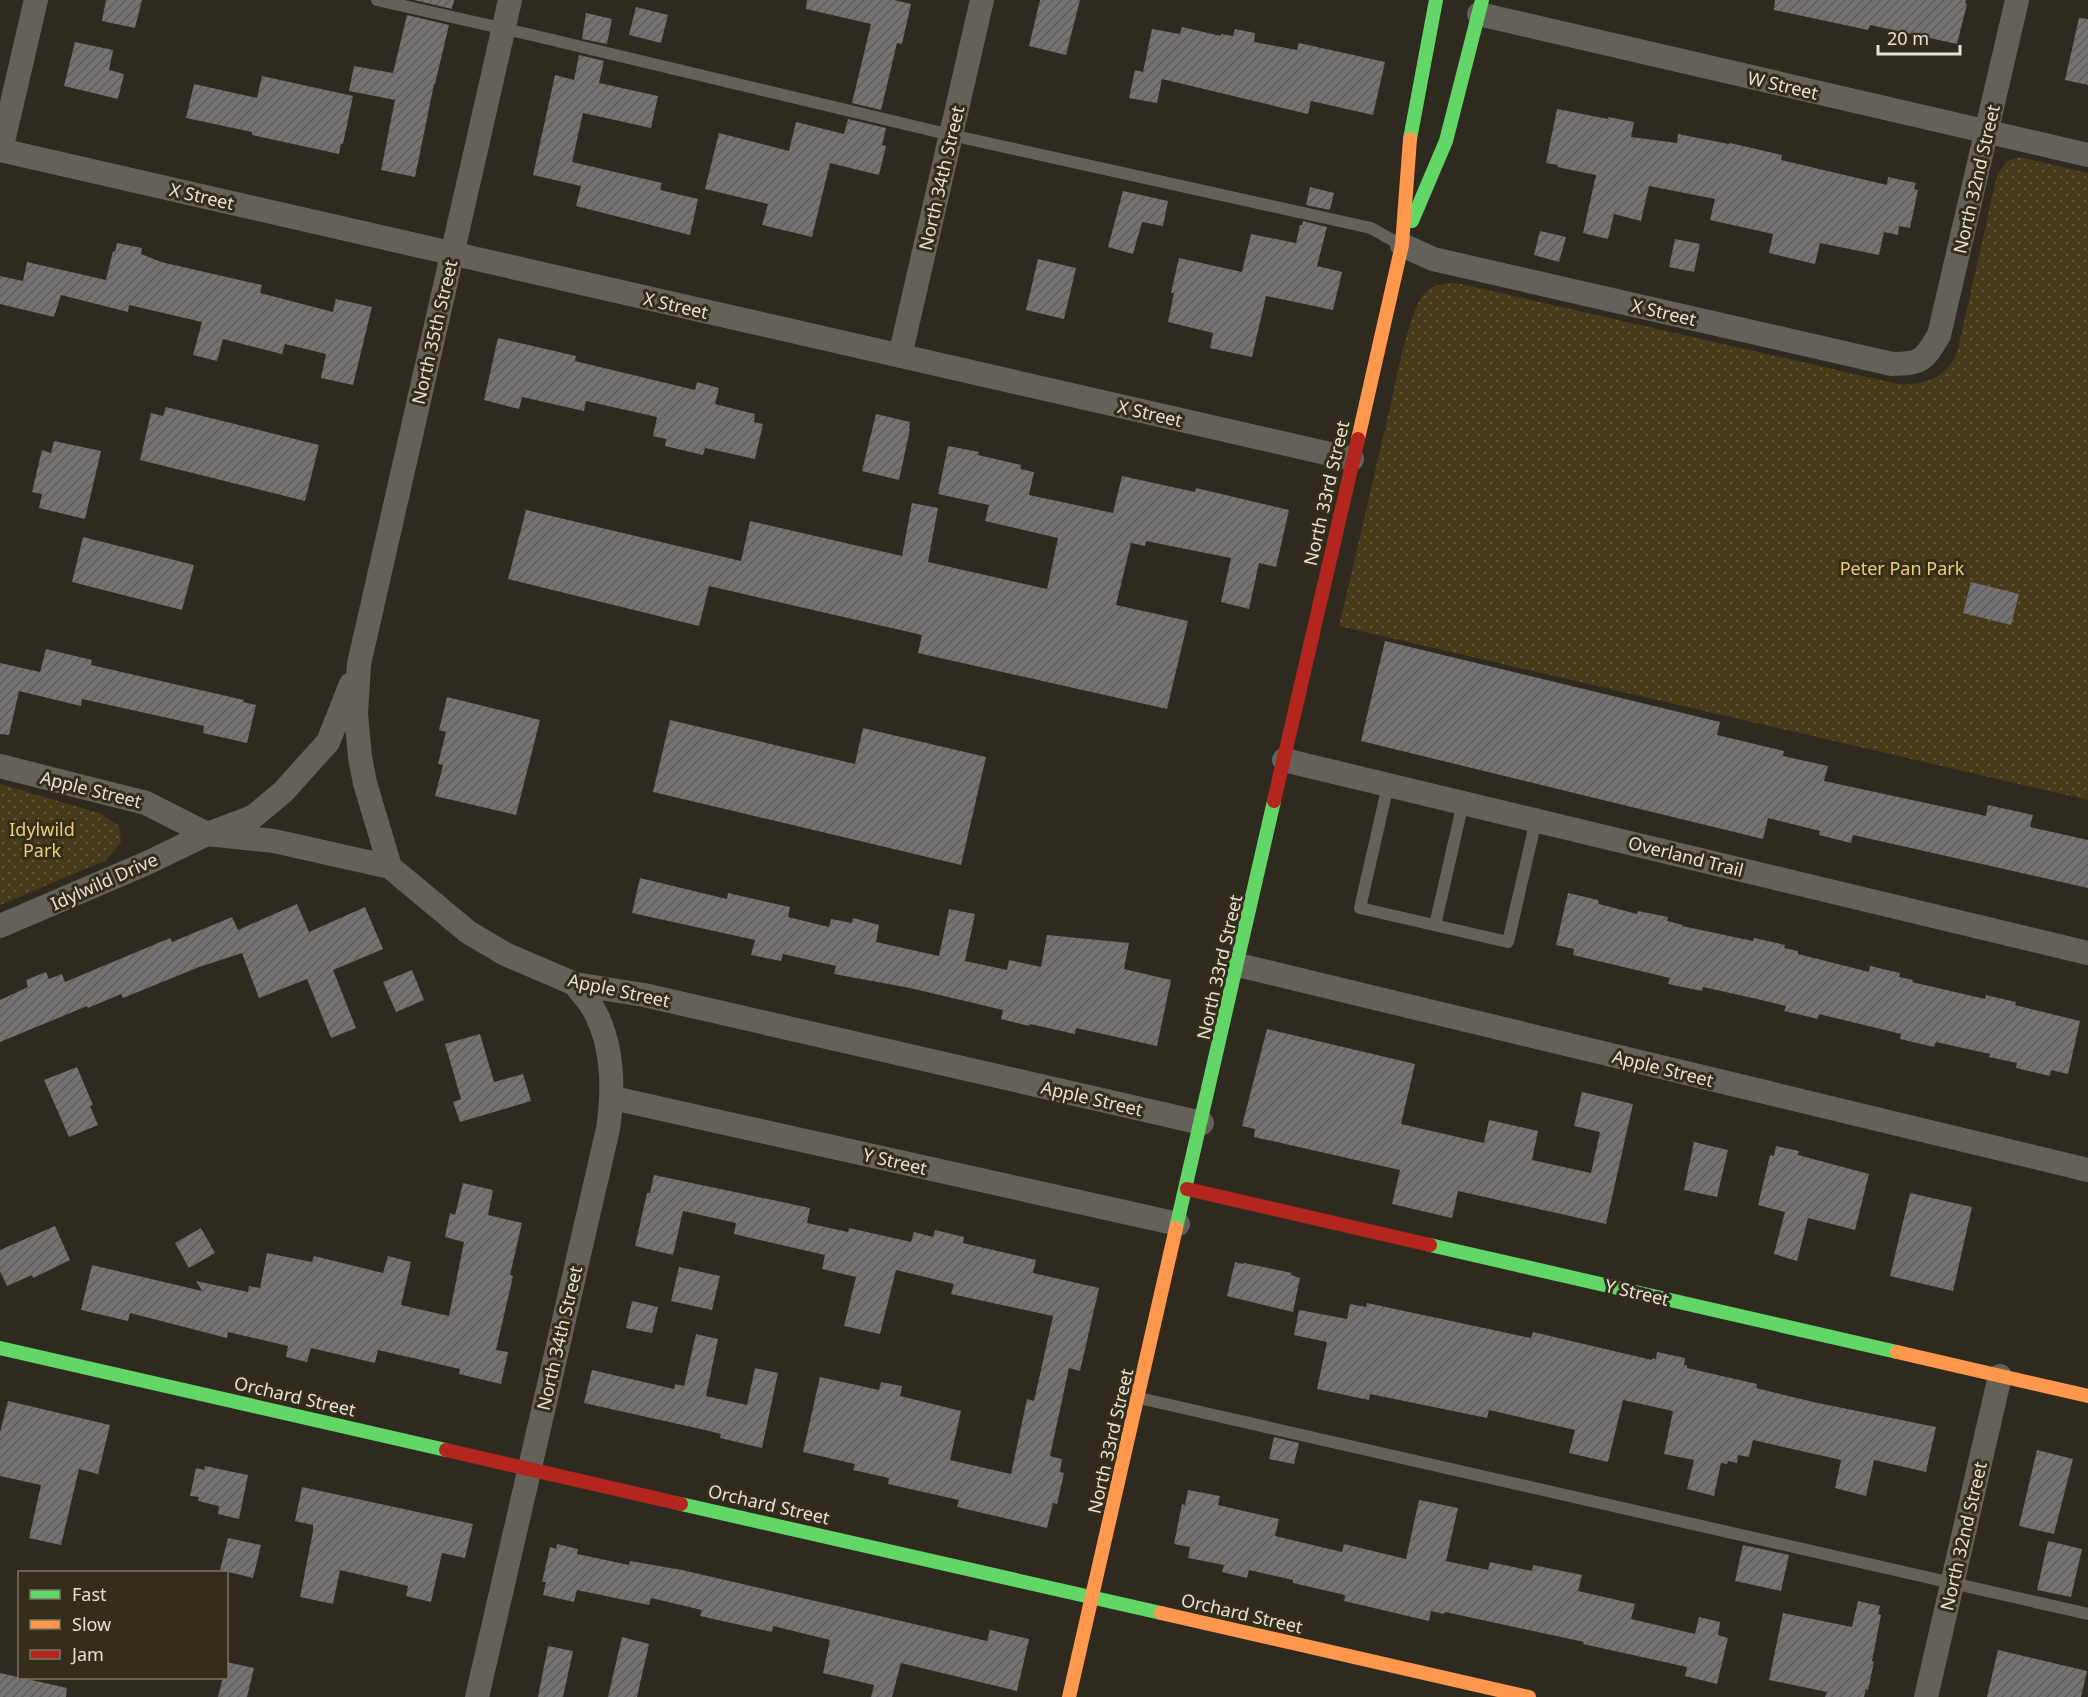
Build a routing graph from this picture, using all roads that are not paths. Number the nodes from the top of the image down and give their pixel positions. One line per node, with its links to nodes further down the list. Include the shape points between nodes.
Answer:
1 (36, 0): 11 (street)
2 (377, 0): 8 (lane)
3 (510, 0): 8 (street, North 35th Street)
4 (982, 0): 10 (street, North 34th Street)
5 (2017, 0): 9 (street, North 32nd Street)
6 (1428, 2): 13 (street, North 33rd Street, via 1410,132)
7 (1480, 7): 9 (street, W Street); 13 (street, North 33rd Street, via 1446,141)
8 (504, 28): 10 (lane); 14 (street, North 35th Street)
9 (1987, 132): 12 (street, W Street); 15 (street, North 32nd Street, via 1939,335)
10 (951, 135): 13 (lane, via 1371,228); 16 (street, North 34th Street)
11 (0, 150): 14 (street, X Street)
12 (2088, 155)
13 (1402, 245): 15 (street, X Street, via 1433,260 1892,364 1913,364); 17 (street, North 33rd Street)
14 (451, 253): 16 (street, X Street); 18 (street, North 35th Street)
15 (1928, 355)
16 (900, 356): 17 (street, X Street)
17 (1352, 459): 19 (street, North 33rd Street)
18 (359, 664): 24 (street, North 35th Street, via 328,742 310,763 253,817); 25 (street, North 35th Street, via 356,714 360,758)
19 (1284, 760): 21 (street, Overland Trail); 29 (street, North 33rd Street)
20 (0, 766): 24 (street, Apple Street, via 146,802)
21 (1388, 785): 22 (street, Overland Trail); 26 (lane, via 1360,908)
22 (1463, 803): 23 (street, Overland Trail); 26 (lane)
23 (1536, 820): 26 (lane, via 1508,942); 28 (street, Overland Trail)
24 (207, 834): 25 (street, Apple Street, via 274,841); 27 (street, Idylwild Drive)
25 (390, 867): 30 (street, Apple Street, via 468,932 505,954)
26 (1435, 925)
27 (0, 926)
28 (2088, 953)
29 (1238, 965): 32 (street, North 33rd Street); 33 (street, Apple Street)
30 (575, 984): 31 (street, North 34th Street, via 594,1009 605,1034); 32 (street, Apple Street, via 656,998)
31 (613, 1098): 35 (street, Y Street); 40 (street, North 34th Street)
32 (1202, 1123): 34 (street, North 33rd Street)
33 (2088, 1170)
34 (1187, 1189): 35 (street, North 33rd Street); 37 (street, Y Street)
35 (1178, 1224): 39 (street, North 33rd Street)
36 (0, 1348): 40 (street, Orchard Street)
37 (2000, 1376): 38 (street, Y Street); 41 (street, North 32nd Street)
38 (2088, 1396)
39 (1138, 1398): 41 (lane); 42 (street, North 33rd Street)
40 (529, 1468): 42 (street, Orchard Street); 44 (street, North 34th Street)
41 (1953, 1583): 43 (lane); 47 (street, North 32nd Street)
42 (1092, 1597): 45 (street, North 33rd Street); 46 (street, Orchard Street)
43 (2088, 1614)
44 (477, 1697)
45 (1069, 1697)
46 (1529, 1697)
47 (1926, 1697)

